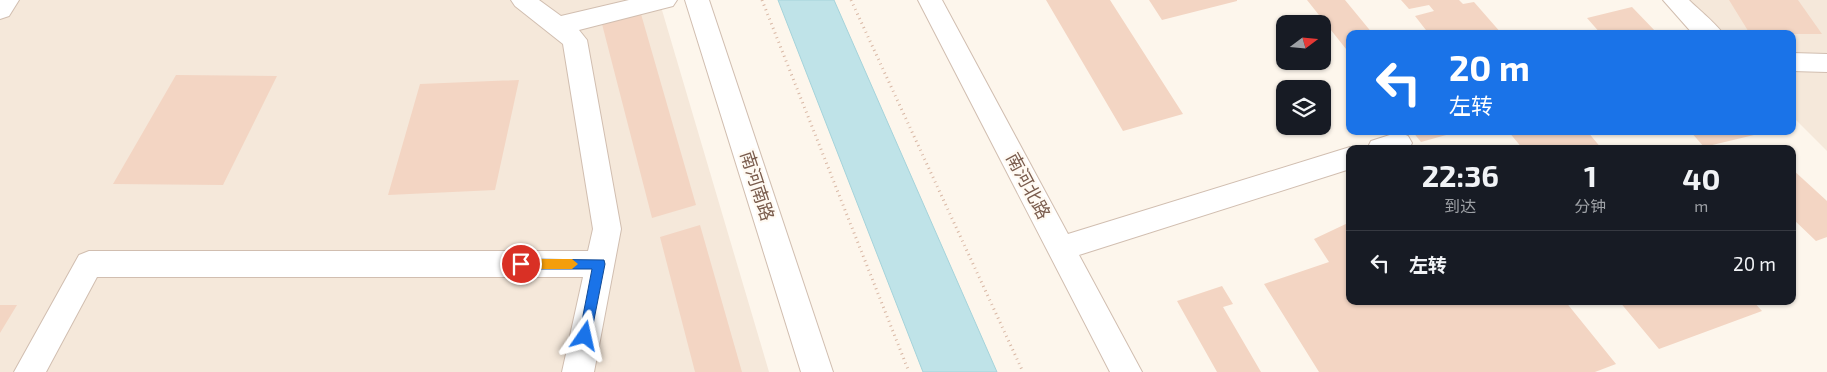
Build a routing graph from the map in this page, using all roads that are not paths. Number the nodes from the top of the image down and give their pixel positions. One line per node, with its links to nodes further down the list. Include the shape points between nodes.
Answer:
1 (7, 0): 7 (street)
2 (523, 0): 8 (street)
3 (665, 0): 8 (street)
4 (697, 0): 17 (street, 南河南路)
5 (930, 0): 13 (street, 南河北路)
6 (1674, 0): 9 (street)
7 (0, 10)
8 (557, 26): 14 (street, via 576,40 607,229)
9 (1705, 30)
10 (1796, 62): 11 (street)
11 (1827, 63)
12 (1346, 159): 13 (street)
13 (1061, 248): 18 (street, 南河北路)
14 (600, 264): 15 (street, via 89,264); 16 (street)
15 (30, 372)
16 (578, 372)
17 (817, 372)
18 (1126, 372)

